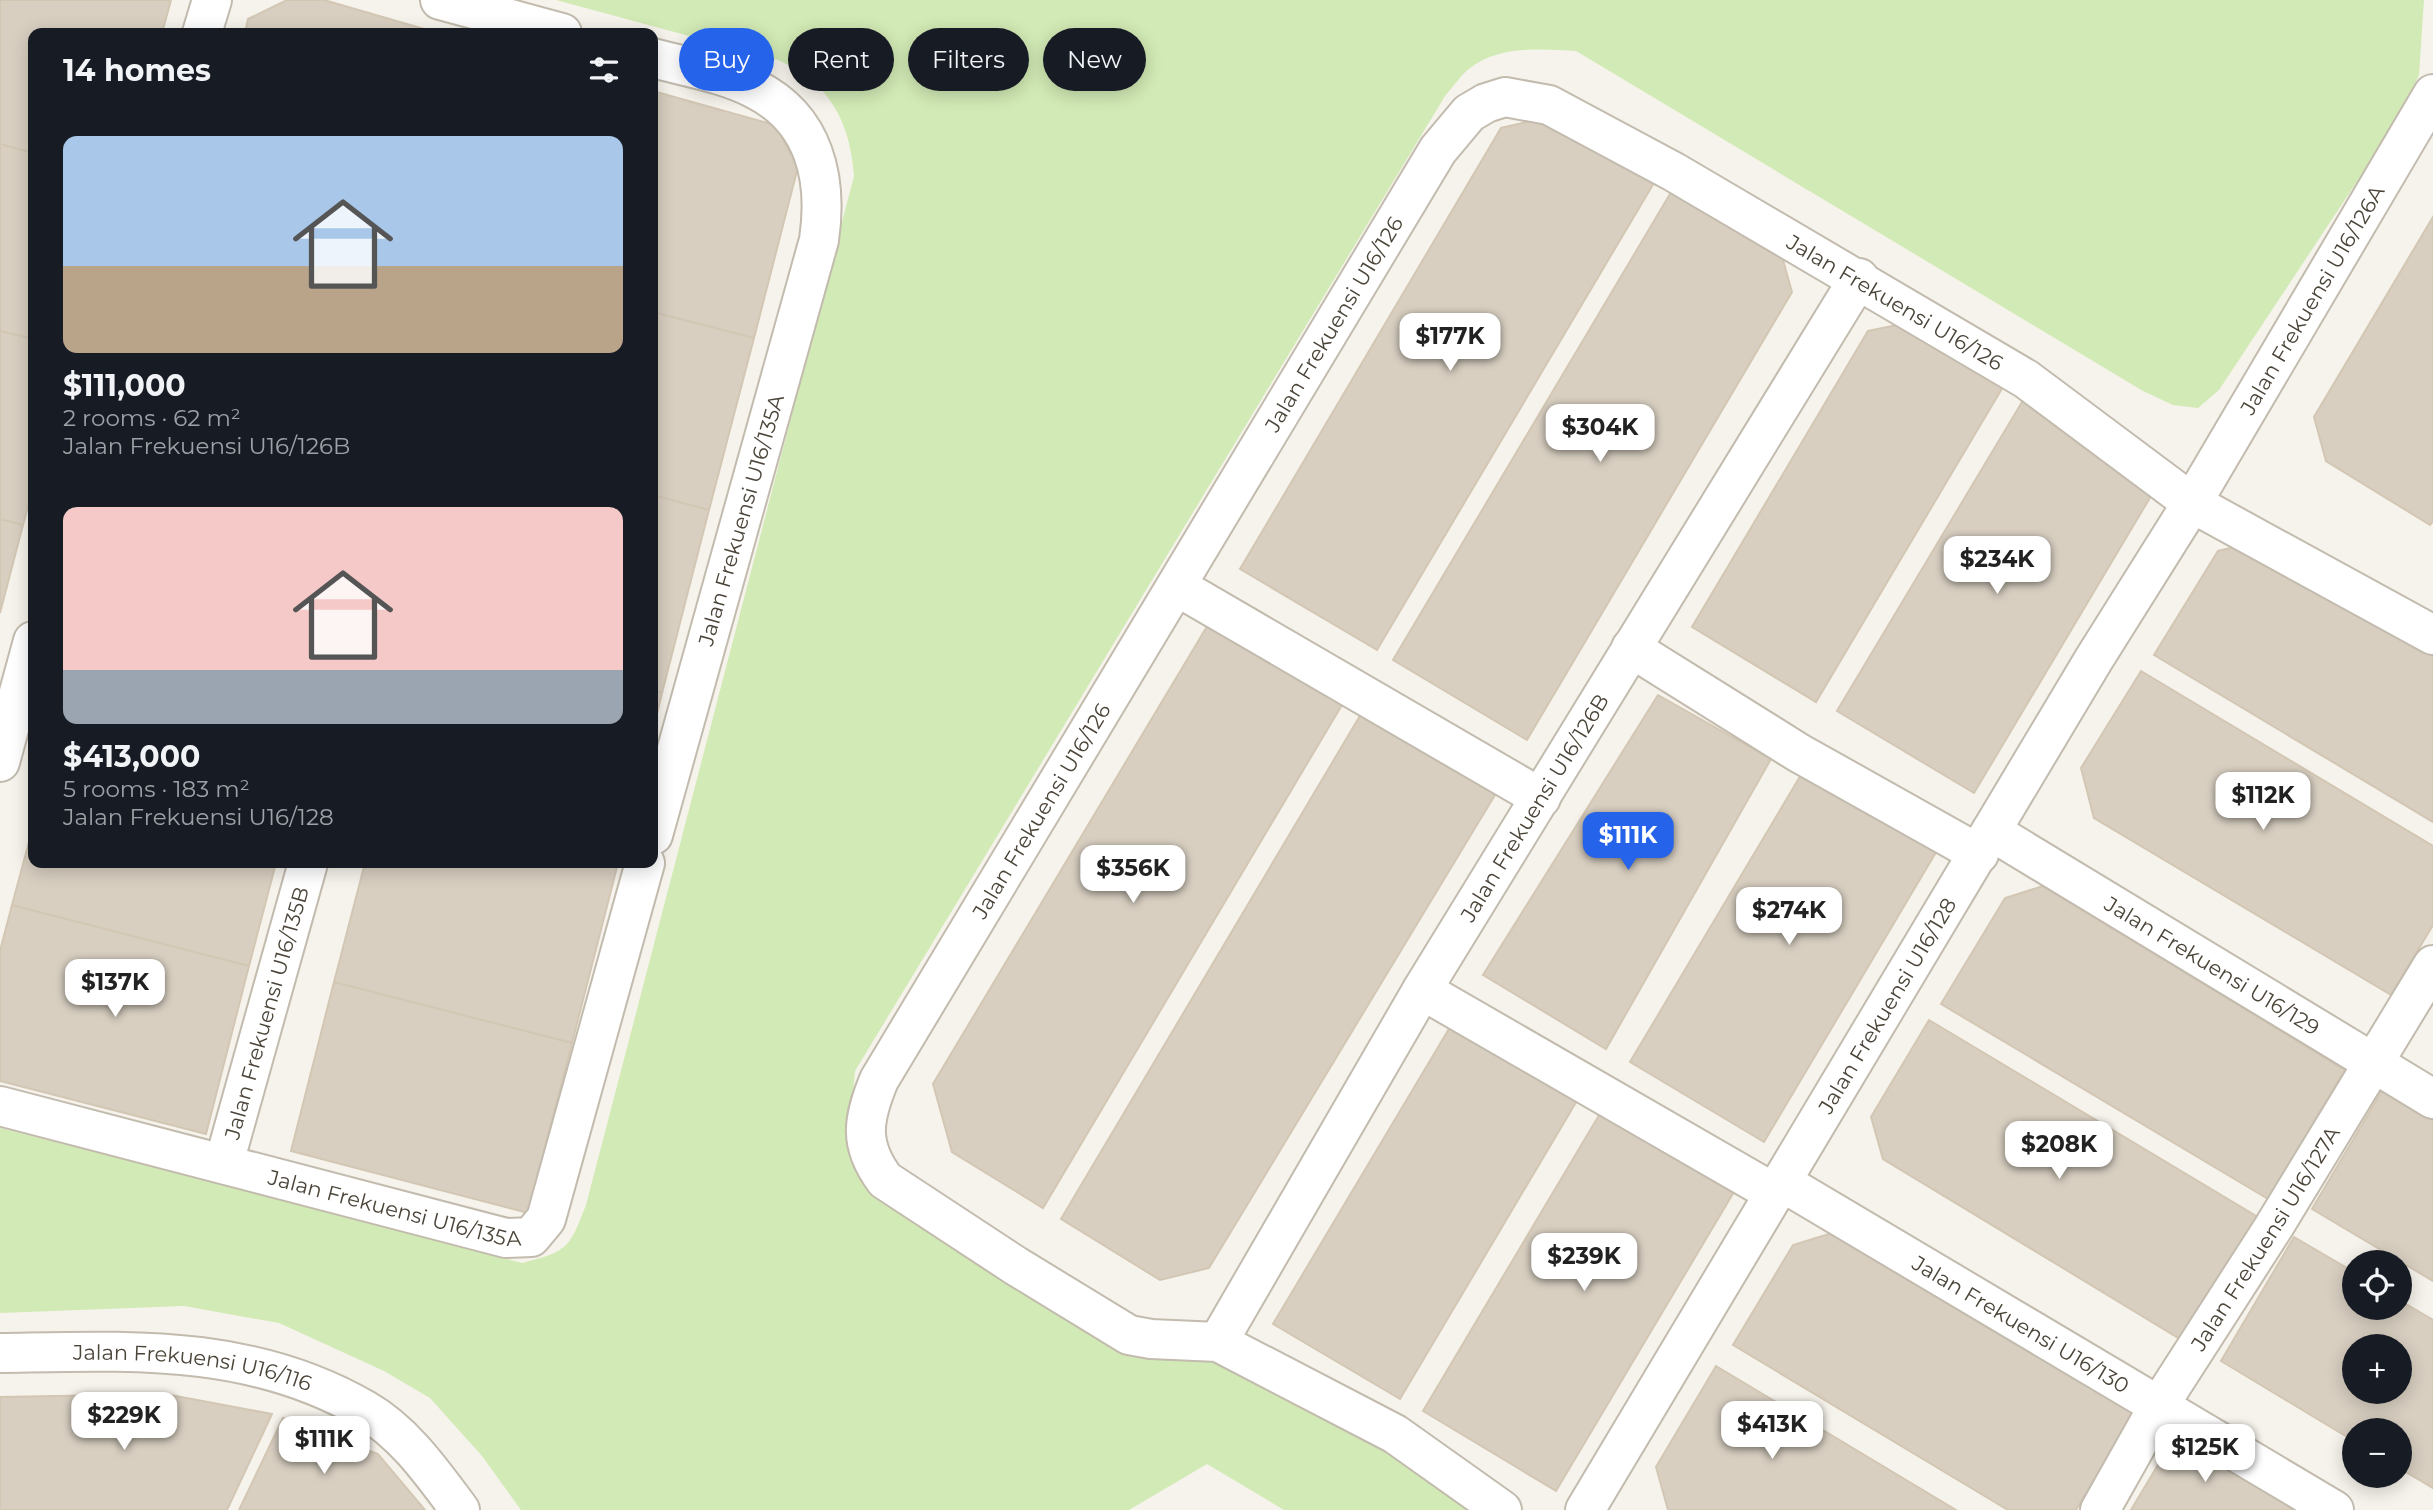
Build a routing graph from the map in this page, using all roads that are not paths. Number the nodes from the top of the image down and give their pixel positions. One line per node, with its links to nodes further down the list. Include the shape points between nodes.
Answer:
1 (212, 0): 3 (street)
2 (440, 0): 4 (street)
3 (204, 28)
4 (538, 28)
5 (658, 60): 15 (street, Jalan Frekuensi U16/135A, via 756,89 785,110 806,137 820,170 824,205 819,240)
6 (2433, 94): 8 (street, Jalan Frekuensi U16/126A)
7 (1858, 278): 8 (street, Jalan Frekuensi U16/126, via 2025,379); 9 (street, Jalan Frekuensi U16/126, via 1549,105 1506,97 1486,103 1469,113 1438,150); 11 (street, Jalan Frekuensi U16/126B)
8 (2192, 503): 10 (street, Jalan Frekuensi U16/126); 16 (street, Jalan Frekuensi U16/128)
9 (1178, 587): 14 (street); 26 (street, Jalan Frekuensi U16/126, via 879,1080 867,1109 865,1136 869,1160 885,1180 1129,1335)
10 (2433, 635)
11 (1630, 648): 14 (street, Jalan Frekuensi U16/126B); 16 (street, Jalan Frekuensi U16/129, via 1798,753)
12 (28, 659): 13 (street)
13 (0, 762)
14 (1541, 798): 20 (street, Jalan Frekuensi U16/126B)
15 (658, 817)
16 (1985, 843): 21 (street, Jalan Frekuensi U16/129); 25 (street, Jalan Frekuensi U16/128)
17 (307, 868): 24 (street, Jalan Frekuensi U16/135B)
18 (644, 868): 24 (street, Jalan Frekuensi U16/135A, via 545,1219 531,1237 506,1238)
19 (2433, 965): 21 (street, Jalan Frekuensi U16/127A)
20 (1422, 990): 25 (street, Jalan Frekuensi U16/130); 26 (street, Jalan Frekuensi U16/126B)
21 (2373, 1063): 22 (street, Jalan Frekuensi U16/129); 28 (street, Jalan Frekuensi U16/127A)
22 (2433, 1099)
23 (0, 1106): 24 (street, Jalan Frekuensi U16/135A)
24 (224, 1163)
25 (1778, 1187): 28 (street, Jalan Frekuensi U16/130); 31 (street, Jalan Frekuensi U16/128)
26 (1218, 1342): 30 (street, via 1395,1434)
27 (0, 1353): 29 (street, Jalan Frekuensi U16/116, via 136,1350 259,1365 367,1410 422,1458)
28 (2158, 1407): 32 (street, Jalan Frekuensi U16/127A); 33 (street, Jalan Frekuensi U16/130)
29 (460, 1510)
30 (1502, 1510)
31 (1585, 1510)
32 (2100, 1510)
33 (2334, 1510)

